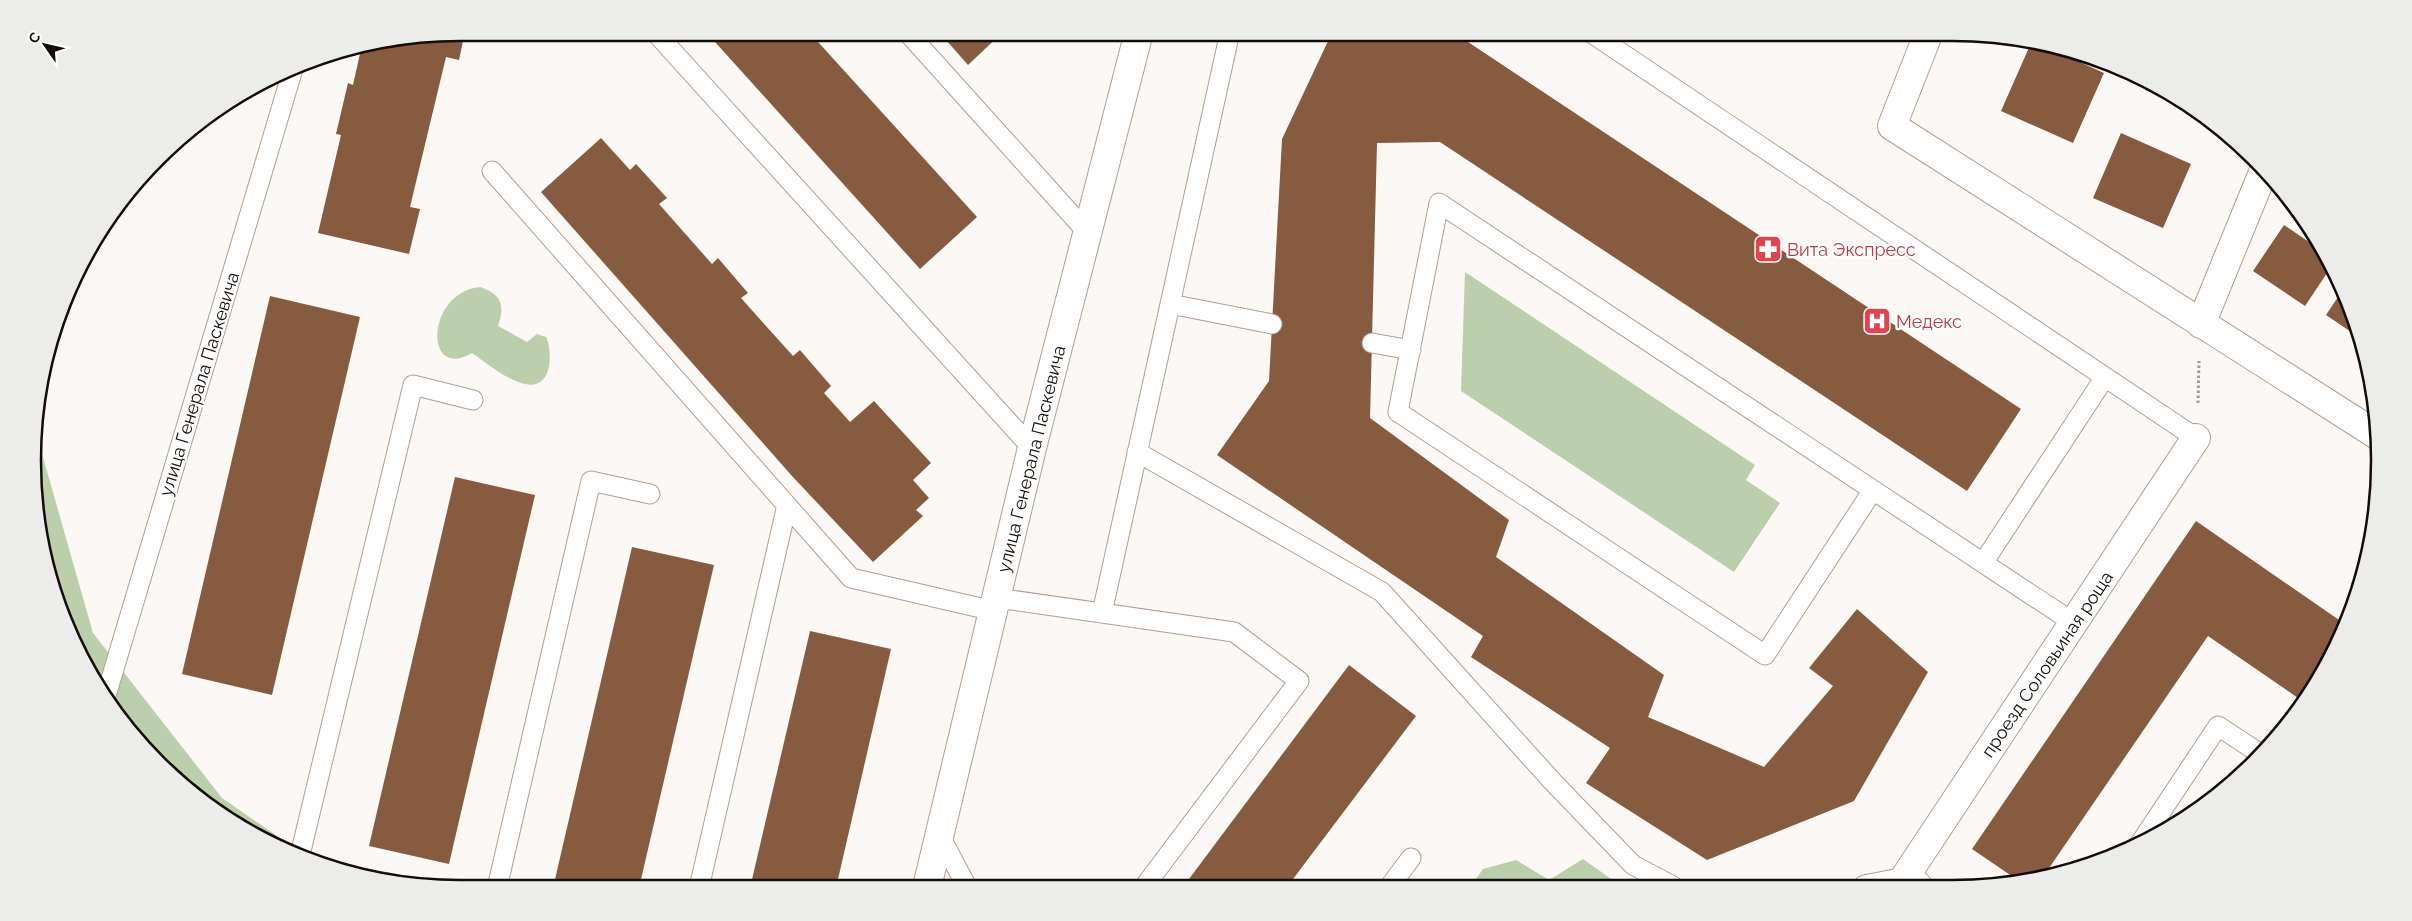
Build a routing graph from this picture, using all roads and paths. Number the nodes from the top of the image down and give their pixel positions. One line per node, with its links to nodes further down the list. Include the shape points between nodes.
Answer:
1 (663, 41): 20 (lane)
2 (915, 41): 10 (lane)
3 (1137, 41): 10 (street, улица Генерала Паскевича)
4 (1228, 41): 11 (lane)
5 (1603, 41): 16 (lane)
6 (1925, 41): 13 (street, via 1892,126)
7 (291, 77): 29 (lane, улица Генерала Паскевича)
8 (492, 171): 24 (lane)
9 (2261, 178): 13 (street)
10 (1088, 233): 20 (street, улица Генерала Паскевича)
11 (1170, 304): 12 (lane); 21 (lane)
12 (1272, 324)
13 (2200, 324): 18 (street); 19 (path)
14 (1372, 343): 15 (lane)
15 (1411, 350): 22 (lane, via 1439,203); 22 (lane, via 1398,412 1765,655)
16 (2105, 377): 19 (lane); 25 (lane)
17 (472, 400): 33 (lane, via 413,385)
18 (2370, 430)
19 (2196, 438): 28 (street, проезд Соловьиная роща)
20 (1032, 448): 26 (street, улица Генерала Паскевича)
21 (1137, 452): 27 (lane); 41 (lane, via 1382,592 1552,781 1633,865)
22 (1874, 490): 25 (lane)
23 (650, 494): 35 (lane, via 591,480)
24 (787, 505): 26 (lane, via 851,578); 36 (lane)
25 (1982, 563): 28 (lane)
26 (996, 605): 27 (lane); 32 (street, улица Генерала Паскевича)
27 (1102, 613): 39 (lane, via 1234,632 1299,681)
28 (2074, 623): 42 (street, проезд Соловьиная роща)
29 (109, 689)
30 (2255, 750): 31 (lane, via 2218,726)
31 (2148, 831)
32 (940, 836): 37 (street, улица Генерала Паскевича); 38 (lane)
33 (302, 849)
34 (1411, 858): 40 (lane)
35 (499, 880)
36 (701, 880)
37 (929, 880)
38 (963, 880)
39 (1149, 880)
40 (1394, 880)
41 (1661, 880)
42 (1912, 880)

